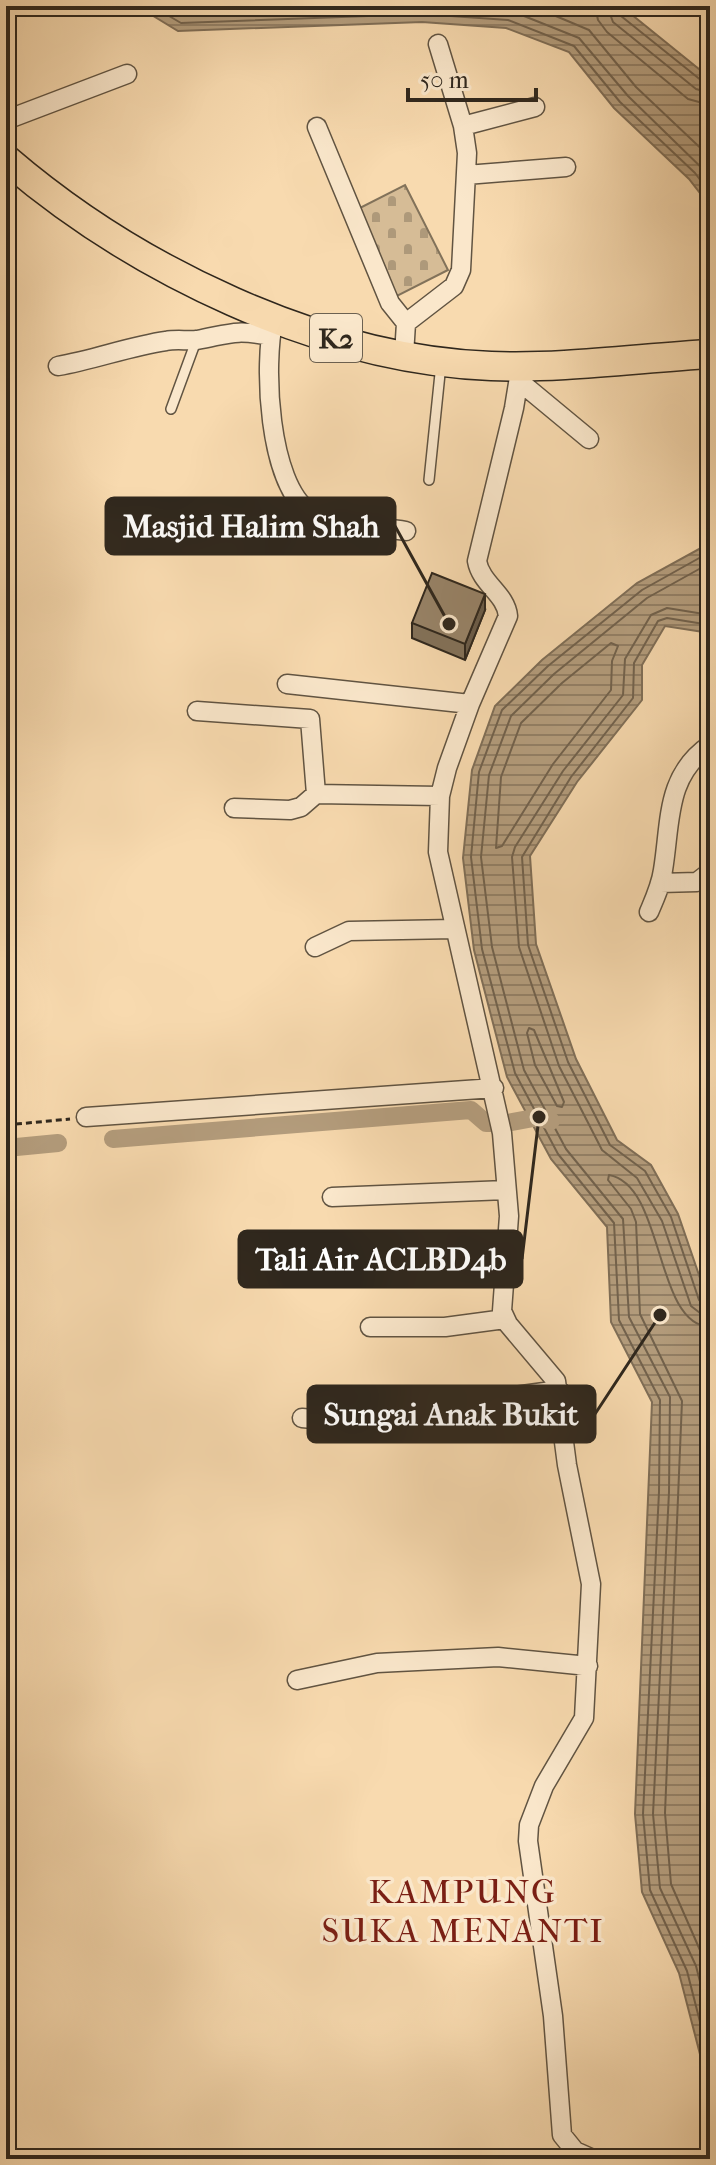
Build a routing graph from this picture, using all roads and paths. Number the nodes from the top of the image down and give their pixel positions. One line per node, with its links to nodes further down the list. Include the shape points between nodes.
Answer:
1 (438, 44): 5 (street)
2 (127, 74): 4 (street)
3 (535, 107): 5 (street)
4 (6, 120)
5 (463, 126): 9 (street)
6 (317, 127): 10 (street, via 390,303)
7 (6, 159): 11 (main road, K2, via 136,251)
8 (566, 167): 9 (street)
9 (466, 175): 10 (street, via 459,278)
10 (406, 323): 14 (street)
11 (272, 327): 12 (street); 14 (main road, K2); 21 (street, via 273,416 287,482 299,501 311,512 336,520)
12 (196, 340): 16 (street, via 165,341); 18 (lane)
13 (710, 354): 17 (main road, K2)
14 (404, 355): 15 (main road, K2)
15 (441, 362): 17 (main road, K2); 20 (lane)
16 (58, 366)
17 (520, 373): 19 (street); 23 (street, via 477,561 481,578 503,601 508,616)
18 (171, 409)
19 (589, 439)
20 (429, 480)
21 (406, 531)
22 (287, 684): 23 (street)
23 (470, 704): 27 (street)
24 (197, 711): 26 (street, via 310,719)
25 (710, 745): 30 (street, via 683,770 674,789)
26 (316, 794): 27 (street); 28 (street, via 290,810)
27 (440, 796): 32 (street, via 438,852)
28 (234, 808)
29 (710, 872): 30 (street, via 697,882)
30 (660, 883): 31 (street)
31 (649, 912)
32 (454, 929): 33 (street, via 349,931); 34 (street)
33 (315, 947)
34 (494, 1088): 35 (street); 37 (street)
35 (86, 1117): 36 (path)
36 (6, 1125)
37 (506, 1190): 38 (street); 39 (street)
38 (332, 1197)
39 (505, 1319): 40 (street, via 445,1327); 41 (street)
40 (370, 1327)
41 (559, 1390): 42 (street, via 398,1412 376,1423); 43 (street, via 567,1465 590,1567)
42 (302, 1418)
43 (588, 1666): 44 (street, via 498,1657 377,1663); 45 (street, via 584,1718 544,1786 528,1841 553,2016 562,2135 575,2151)
44 (297, 1680)
45 (593, 2159)

